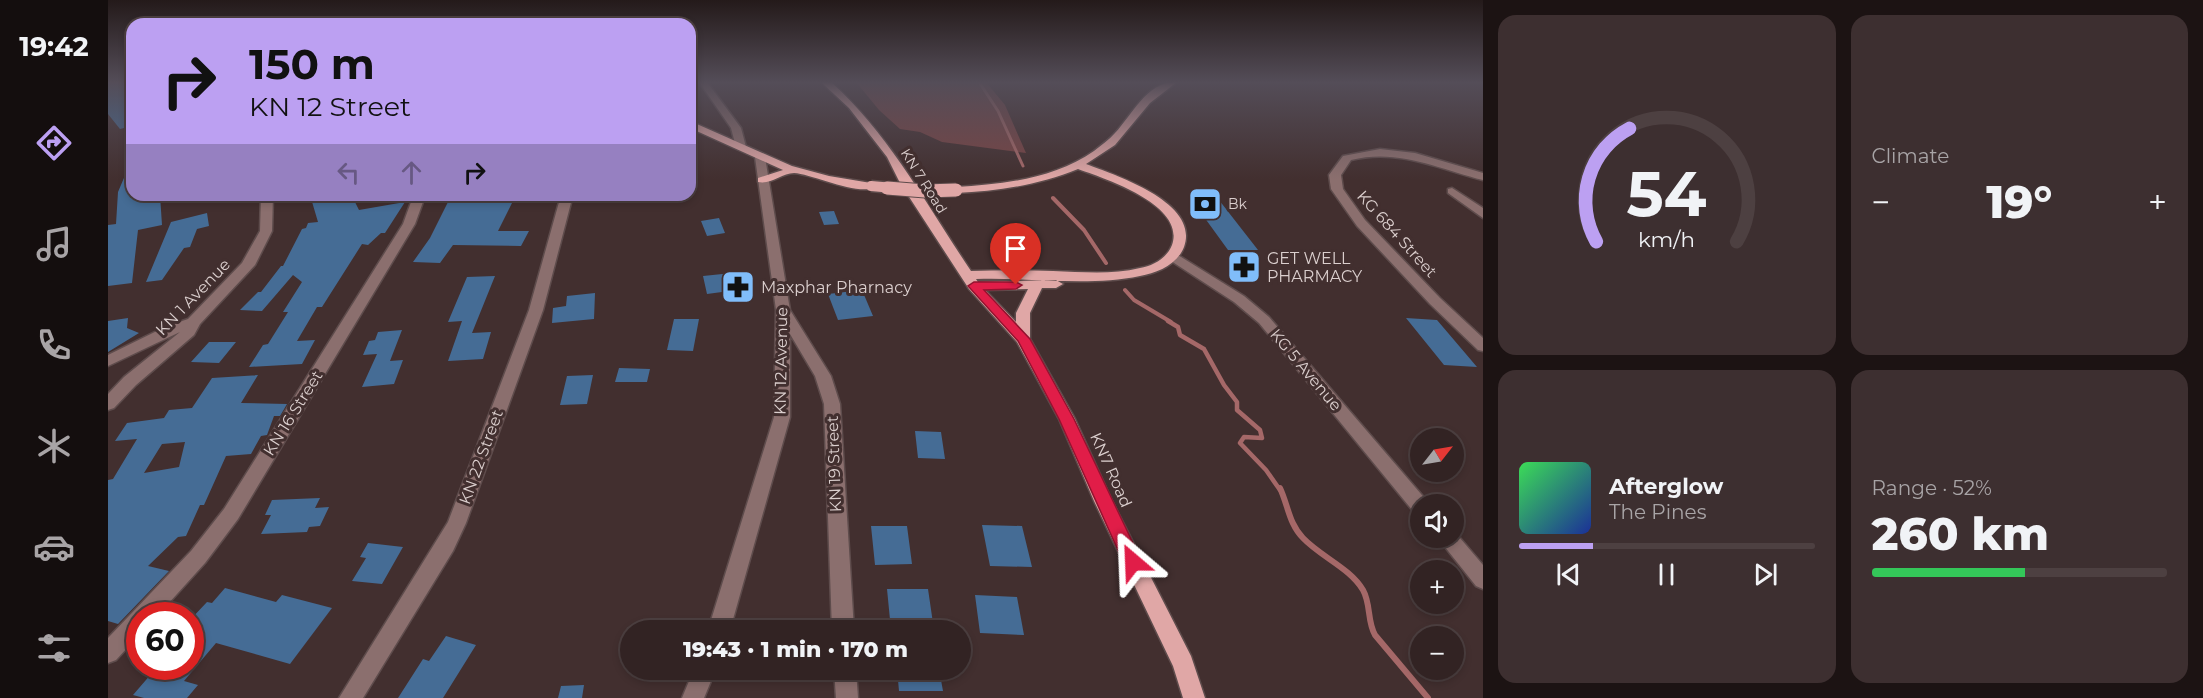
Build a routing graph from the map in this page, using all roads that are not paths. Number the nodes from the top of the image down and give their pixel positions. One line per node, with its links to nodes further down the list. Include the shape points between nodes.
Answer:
1 (726, 115): 5 (street, via 736,128)
2 (859, 115): 16 (main road, KN 7 Road, via 892,156)
3 (1135, 115): 7 (main road, via 1111,143)
4 (696, 127): 5 (main road)
5 (741, 147): 6 (main road)
6 (760, 157): 8 (main road); 10 (street, KN 12 Avenue)
7 (1078, 165): 8 (main road, bridge, via 1011,186 925,191 833,181); 17 (main road, via 1142,191 1169,211 1179,228 1181,245)
8 (793, 170): 10 (main road)
9 (1483, 177): 25 (street, KG 684 Street, via 1412,157 1376,153 1347,158 1335,175 1337,189 1361,223)
10 (762, 180): 22 (street, KN 12 Avenue)
11 (1452, 190): 15 (street)
12 (267, 201): 23 (street, KN 1 Avenue, via 266,231 248,265)
13 (417, 201): 31 (street, KN 16 Street, via 410,224 231,514)
14 (565, 201): 38 (street, KN 22 Street, via 536,310 457,523)
15 (1483, 214)
16 (952, 253): 18 (main road); 20 (main road, KN 7 Road)
17 (1173, 256): 19 (main road, via 1138,273); 28 (street, KG 5 Avenue, via 1264,320)
18 (1003, 274): 19 (main road); 20 (main road)
19 (1079, 278): 21 (main road)
20 (971, 280): 21 (main road); 24 (main road, KN7 Road)
21 (1037, 285): 24 (main road, via 1023,313)
22 (783, 310): 32 (street, KN 12 Avenue, via 782,417); 33 (street, KN 19 Street, via 823,376 832,404)
23 (193, 322): 26 (street); 27 (street, KN 1 Avenue, via 189,332)
24 (1023, 339): 41 (main road, KN7 Road, via 1067,419 1183,664)
25 (1483, 346)
26 (108, 361)
27 (108, 404)
28 (1410, 494)
29 (1456, 548): 30 (street)
30 (1483, 580)
31 (156, 602)
32 (723, 620)
33 (843, 620)
34 (126, 634): 35 (street)
35 (108, 653)
36 (700, 680): 39 (street)
37 (846, 680): 40 (street)
38 (350, 698)
39 (693, 698)
40 (847, 698)
41 (1194, 698)

